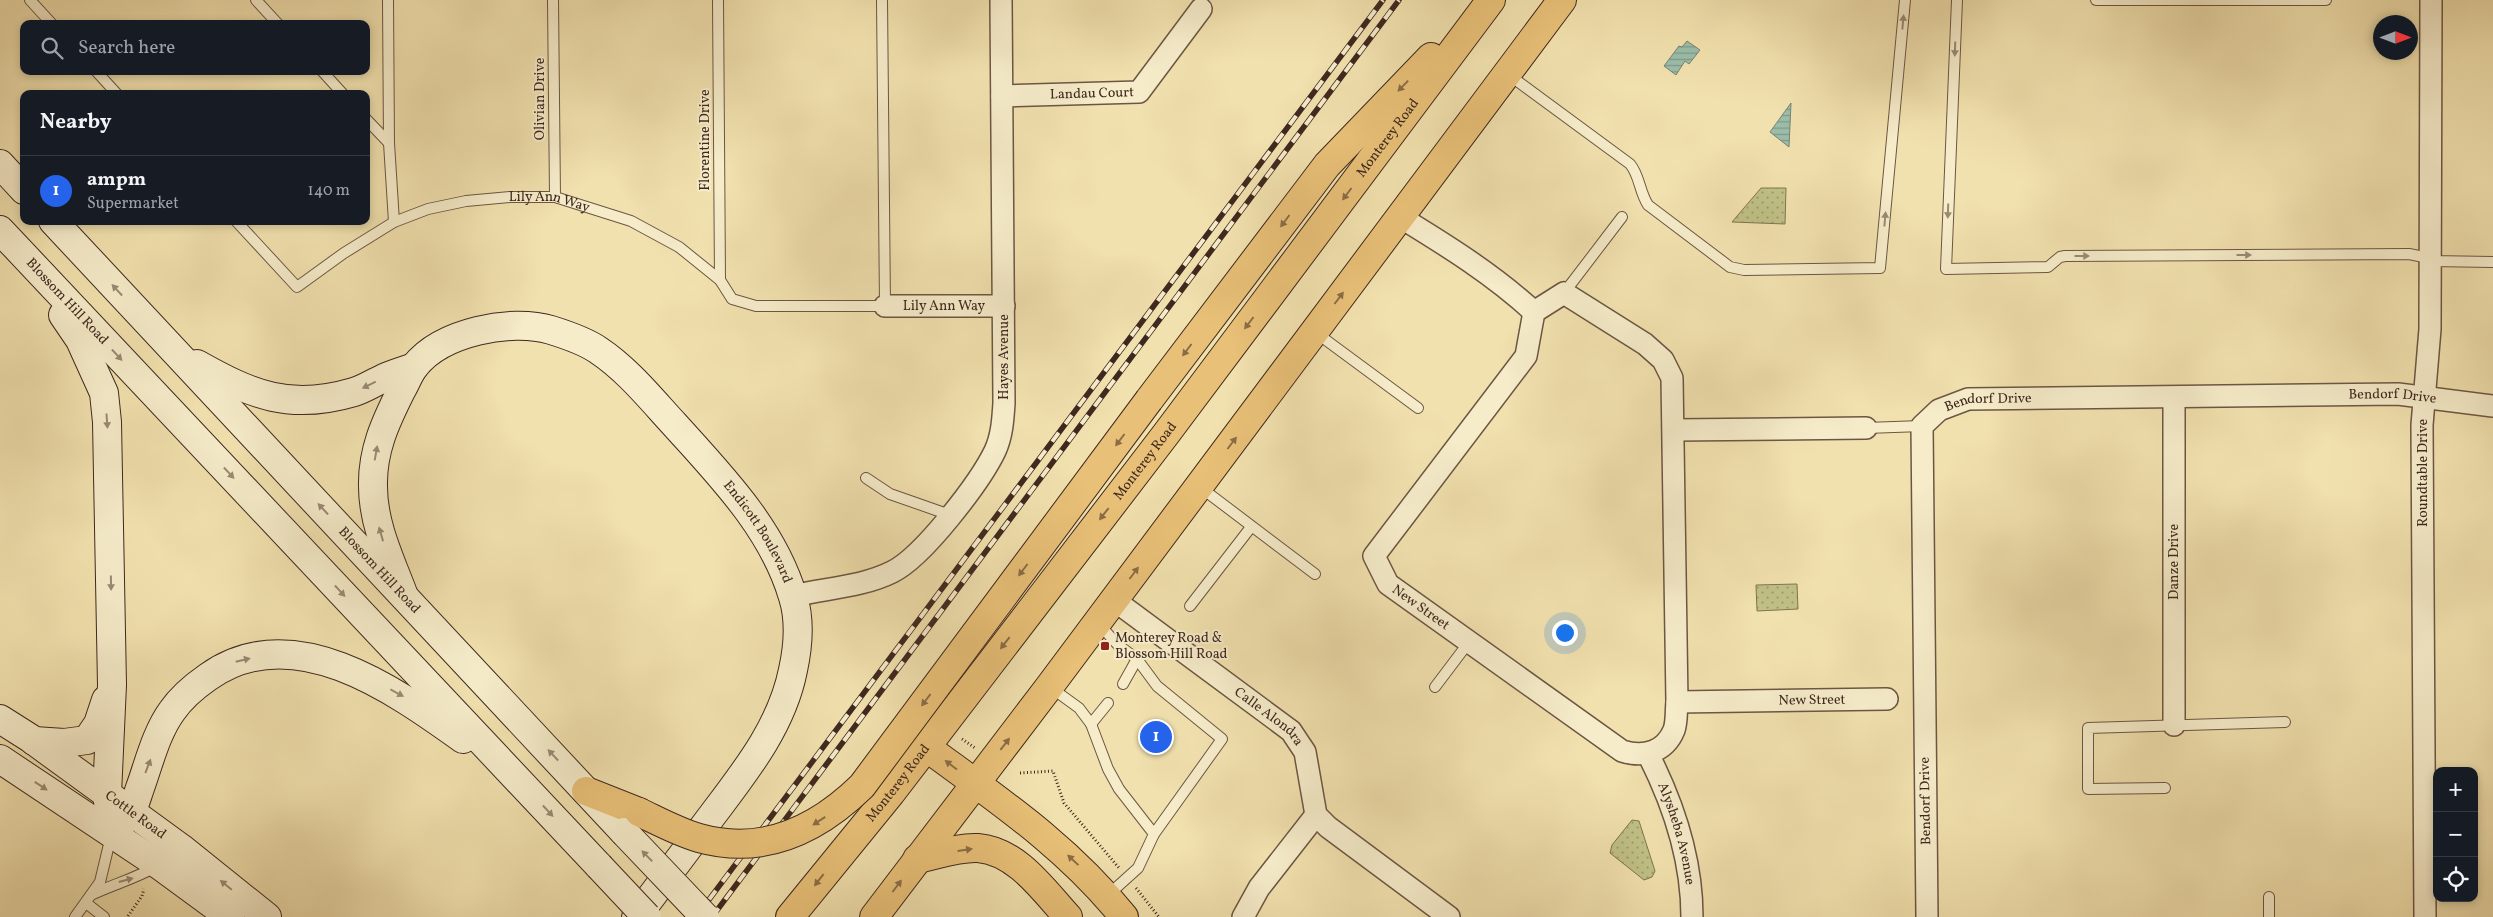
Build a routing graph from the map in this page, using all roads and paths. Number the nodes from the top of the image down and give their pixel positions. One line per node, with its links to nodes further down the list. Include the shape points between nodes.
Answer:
1 (30, 0): 17 (lane)
2 (256, 0): 18 (lane)
3 (388, 0): 26 (lane)
4 (553, 0): 29 (lane, Olivian Drive)
5 (718, 0): 38 (lane, Florentine Drive)
6 (882, 0): 41 (lane, Lily Ann Way)
7 (1002, 0): 24 (street, Hayes Avenue)
8 (1486, 0): 90 (main road, one-way to 90, bridge, via 1326,165 862,786 836,810 806,830 756,843 726,844)
9 (1491, 0): 79 (main road, Monterey Road, one-way to 79, via 1166,434)
10 (1562, 0): 19 (main road)
11 (1905, 0): 19 (lane, one-way to 11, via 1630,164 1637,172 1642,196 1648,205 1730,267 1744,270 1880,268)
12 (1957, 0): 36 (lane, one-way to 36, via 1946,269 2048,266 2065,256 2396,254 2418,255)
13 (2096, 0): 14 (lane)
14 (2326, 0)
15 (2431, 0): 36 (street, Roundtable Drive)
16 (1201, 9): 24 (street, Landau Court, via 1139,92)
17 (48, 20)
18 (274, 20)
19 (1507, 74): 30 (main road)
20 (100, 75): 22 (lane)
21 (326, 75): 23 (lane)
22 (113, 90)
23 (339, 90)
24 (1002, 96): 42 (street, Hayes Avenue)
25 (370, 123): 26 (lane)
26 (389, 143): 32 (lane)
27 (0, 164): 28 (main road)
28 (20, 186)
29 (555, 197): 32 (lane, Lily Ann Way, via 466,201 428,209); 38 (lane, Lily Ann Way, via 631,220 679,247)
30 (1400, 217): 43 (street, via 1438,240); 44 (main road, one-way to 30)
31 (1622, 217): 40 (lane)
32 (394, 222): 34 (lane, Lily Ann Way, via 344,252 297,287)
33 (57, 225): 45 (main road, Blossom Hill Road, one-way to 33)
34 (240, 225)
35 (0, 230): 39 (main road, Blossom Hill Road)
36 (2430, 261): 37 (lane); 48 (street, Roundtable Drive, via 2430,329)
37 (2493, 262)
38 (720, 280): 41 (lane, Lily Ann Way, via 732,299 756,306)
39 (48, 281): 67 (main road, one-way to 67, via 58,308 80,340 104,393 109,480); 84 (main road, Blossom Hill Road, one-way to 84)
40 (1564, 293): 43 (street); 53 (street, via 1645,344 1663,360 1672,378)
41 (885, 306): 42 (street, Lily Ann Way)
42 (1004, 306): 56 (street, Hayes Avenue, via 1003,427 996,450)
43 (1534, 312): 64 (street, New Street, via 1526,356 1374,556 1388,584)
44 (1314, 332): 50 (lane); 55 (main road, one-way to 44)
45 (174, 351): 46 (main road, one-way to 45, via 356,392 295,400 262,396 232,384); 59 (main road, Blossom Hill Road, one-way to 45)
46 (414, 367): 59 (main road, one-way to 46, via 383,541 373,477 378,438); 60 (main road, Endicott Boulevard, via 450,340 496,328 548,329 596,348 620,366 721,477 766,536)
47 (2174, 398): 48 (street, Bendorf Drive, via 2398,394); 51 (street, Bendorf Drive, via 1968,399 1939,410); 76 (street, Danze Drive)
48 (2424, 399): 49 (street, Bendorf Drive); 119 (street, Roundtable Drive)
49 (2493, 406)
50 (1418, 408)
51 (1922, 426): 52 (lane); 117 (street, Bendorf Drive)
52 (1866, 428): 53 (street)
53 (1674, 430): 71 (street)
54 (866, 478): 56 (lane, via 890,494)
55 (1199, 487): 57 (lane); 61 (main road, one-way to 55)
56 (950, 515): 60 (street, Hayes Avenue, via 926,544 894,571 854,584)
57 (1251, 526): 58 (lane); 62 (lane)
58 (1316, 574)
59 (404, 596): 90 (main road, Blossom Hill Road, one-way to 59, via 586,791)
60 (793, 596): 106 (main road, Endicott Boulevard, via 797,646 785,701 772,729 724,800)
61 (1114, 600): 63 (main road); 89 (street, Calle Alondra, via 1291,730 1305,752)
62 (1190, 606)
63 (1098, 622): 65 (lane); 68 (main road)
64 (1469, 642): 69 (lane); 81 (street, New Street, via 1622,751)
65 (1137, 659): 66 (lane); 92 (lane, via 1157,686 1222,739)
66 (1123, 684)
67 (112, 685): 78 (main road, via 98,724 87,740 64,743); 87 (main road)
68 (1050, 687): 75 (lane, via 1079,708); 85 (main road, one-way to 68)
69 (1436, 687)
70 (1887, 699): 71 (street, New Street)
71 (1677, 702): 81 (street, via 1674,728 1665,746)
72 (1108, 703): 75 (lane)
73 (0, 719): 78 (main road, Cottle Road)
74 (2285, 722): 76 (lane)
75 (1091, 724): 92 (lane, via 1119,789)
76 (2174, 725): 86 (lane, via 2088,728 2088,789)
77 (962, 739): 80 (path)
78 (34, 741): 87 (main road, Cottle Road)
79 (926, 747): 85 (main road, one-way to 79); 109 (main road, Monterey Road, one-way to 109)
80 (975, 748)
81 (1648, 754): 116 (street, Alysheba Avenue, via 1680,838 1692,889)
82 (0, 759): 91 (main road, Cottle Road, one-way to 91)
83 (1020, 773): 95 (path, via 1053,771 1064,803)
84 (514, 776): 88 (main road, one-way to 84, via 163,725 187,694 220,669 237,661 283,654 323,660 401,695); 107 (main road, Blossom Hill Road, one-way to 107, bridge)
85 (975, 783): 93 (main road); 97 (main road, one-way to 85, via 1062,850)
86 (2165, 788)
87 (107, 794): 88 (main road, Cottle Road); 91 (main road)
88 (131, 812): 91 (main road); 105 (main road, Cottle Road, one-way to 88)
89 (1316, 815): 114 (street, via 1258,888); 115 (street)
90 (632, 822): 108 (main road, one-way to 90, bridge)
91 (112, 832): 94 (main road, Cottle Road); 96 (lane, via 100,882)
92 (1154, 834): 95 (lane, via 1138,868)
93 (917, 859): 110 (main road, one-way to 93); 111 (main road, one-way to 111, via 966,849 990,850 1017,864)
94 (152, 875): 96 (lane, one-way to 94, via 119,882); 100 (path); 104 (main road, Cottle Road)
95 (1128, 878): 97 (lane); 113 (path)
96 (92, 894): 99 (lane)
97 (1107, 896): 112 (main road)
98 (2269, 897): 118 (lane)
99 (86, 903): 101 (lane); 102 (lane); 103 (lane)
100 (128, 916)
101 (75, 917)
102 (88, 917)
103 (104, 917)
104 (230, 917)
105 (267, 917)
106 (636, 917)
107 (647, 917)
108 (705, 917)
109 (790, 917)
110 (874, 917)
111 (1068, 917)
112 (1124, 917)
113 (1159, 917)
114 (1243, 917)
115 (1447, 917)
116 (1692, 917)
117 (1927, 917)
118 (2268, 917)
119 (2425, 917)

